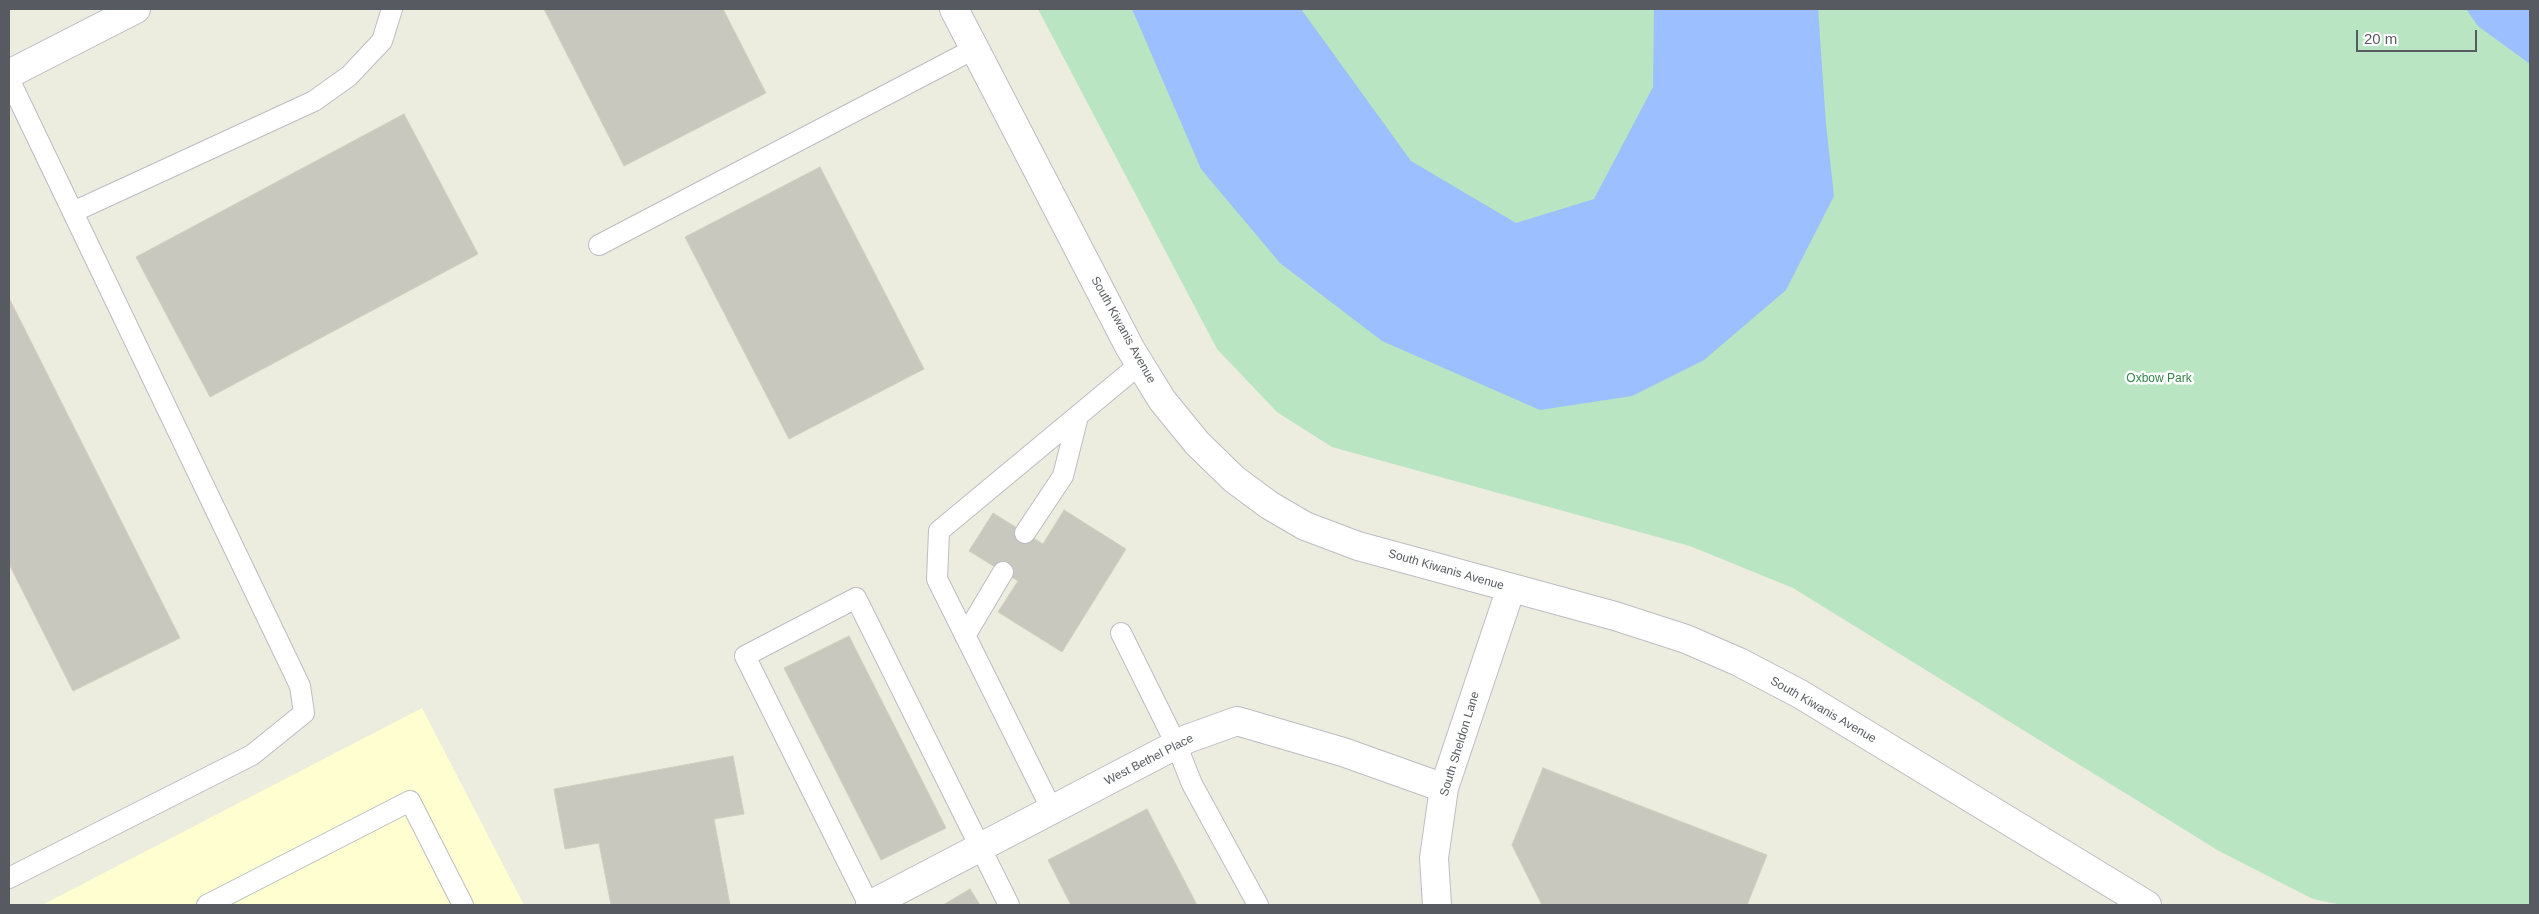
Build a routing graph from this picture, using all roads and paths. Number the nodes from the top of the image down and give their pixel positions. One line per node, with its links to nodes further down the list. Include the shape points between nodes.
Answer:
1 (136, 9): 5 (street)
2 (392, 9): 7 (lane, via 382,40 349,76 314,101)
3 (954, 9): 4 (street, South Kiwanis Avenue)
4 (974, 49): 8 (lane); 9 (street, South Kiwanis Avenue)
5 (9, 74)
6 (9, 79): 7 (lane)
7 (73, 212): 20 (lane, via 300,686 304,714 252,755)
8 (599, 245)
9 (1140, 364): 10 (lane); 13 (street, South Kiwanis Avenue, via 1162,400 1196,442 1234,479 1268,505 1305,526 1358,546)
10 (1078, 416): 11 (lane, via 1063,476); 15 (lane, via 939,531 937,579)
11 (1025, 533)
12 (1003, 572): 15 (lane)
13 (1511, 588): 17 (street, South Sheldon Lane); 27 (street, South Kiwanis Avenue, via 1686,639 1739,662 1800,694)
14 (1121, 633): 16 (lane)
15 (965, 636): 18 (lane)
16 (1176, 744): 17 (street, West Bethel Place, via 1237,721 1343,752); 18 (street, West Bethel Place); 25 (lane, via 1192,784)
17 (1444, 788): 26 (street, South Sheldon Lane, via 1434,858)
18 (1052, 810): 19 (street, West Bethel Place)
19 (979, 848): 23 (street, West Bethel Place); 23 (lane, via 856,598 745,656); 24 (lane)
20 (9, 878)
21 (207, 905): 22 (lane, via 410,802)
22 (463, 905)
23 (870, 905)
24 (1009, 905)
25 (1258, 905)
26 (1437, 905)
27 (2147, 905)

